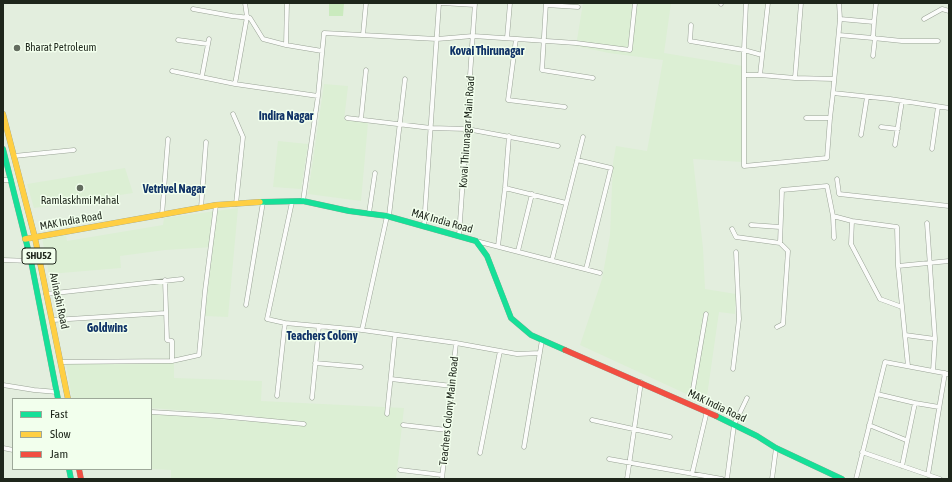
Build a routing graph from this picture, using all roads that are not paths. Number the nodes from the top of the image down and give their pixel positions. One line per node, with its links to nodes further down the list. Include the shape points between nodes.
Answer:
1 (245, 3): 17 (street)
2 (287, 3): 34 (street)
3 (366, 3): 22 (street)
4 (440, 3): 12 (street); 28 (street)
5 (510, 3): 25 (street)
6 (635, 3): 31 (street, via 630,50)
7 (746, 3): 35 (street)
8 (768, 3): 37 (street)
9 (801, 3): 46 (street)
10 (839, 3): 18 (street)
11 (876, 3): 20 (street)
12 (475, 4): 24 (street, Kovai Thirunagar Main Road)
13 (546, 4): 14 (street); 31 (street)
14 (578, 7)
15 (193, 10): 17 (street)
16 (949, 11): 19 (street, via 942,9)
17 (247, 17): 34 (street, via 251,19 263,39); 48 (street)
18 (840, 19): 20 (street); 23 (street)
19 (924, 19)
20 (874, 22): 26 (street)
21 (691, 25): 35 (street, via 690,41)
22 (363, 35): 28 (street); 36 (street, via 324,33)
23 (839, 35): 26 (street); 47 (street)
24 (473, 36): 25 (street); 28 (street); 65 (street, Kovai Thirunagar Main Road)
25 (507, 38): 29 (street)
26 (874, 38): 32 (street); 38 (street)
27 (209, 39): 33 (street)
28 (437, 39): 64 (street)
29 (516, 39): 31 (street); 53 (street, via 508,100)
30 (178, 40): 33 (street)
31 (543, 41): 45 (street, via 542,70)
32 (938, 41)
33 (208, 44): 42 (street)
34 (286, 45): 36 (street)
35 (744, 50): 37 (street); 41 (street)
36 (322, 51): 50 (street)
37 (762, 55): 43 (street)
38 (873, 56)
39 (366, 70): 61 (street)
40 (172, 71): 42 (street)
41 (745, 75): 43 (street); 60 (street, via 744,166 827,158)
42 (202, 76): 48 (street)
43 (760, 76): 46 (street)
44 (405, 78): 62 (street)
45 (593, 78)
46 (795, 78): 47 (street)
47 (834, 79): 49 (street)
48 (235, 84): 50 (street)
49 (833, 93): 51 (street); 60 (street)
50 (318, 96): 85 (street)
51 (867, 97): 52 (street); 67 (street)
52 (902, 101): 54 (street); 66 (street)
53 (565, 107)
54 (938, 107): 55 (street); 74 (street)
55 (949, 108)
56 (3, 114): 77 (street, Avinashi Road / SHU52)
57 (233, 114): 89 (street, via 244,137)
58 (347, 118): 61 (street)
59 (806, 118): 60 (street)
60 (830, 118)
61 (361, 119): 62 (street)
62 (400, 124): 64 (street); 95 (street)
63 (881, 127): 66 (street)
64 (431, 128): 65 (street); 100 (street)
65 (467, 129): 68 (street); 103 (street, Kovai Thirunagar Main Road)
66 (898, 130): 72 (street)
67 (861, 135)
68 (509, 136): 73 (street); 83 (street)
69 (583, 137): 78 (street)
70 (168, 139): 94 (street)
71 (206, 142): 92 (street)
72 (895, 145)
73 (558, 146)
74 (932, 148)
75 (3, 149): 82 (street, Avinashi Road / SHU52)
76 (74, 150): 77 (street)
77 (14, 156): 104 (street, Avinashi Road / SHU52)
78 (577, 160): 88 (street); 118 (street, via 611,168)
79 (375, 173): 93 (street)
80 (837, 179): 91 (street, via 839,194)
81 (3, 180): 82 (street)
82 (11, 180): 106 (street, Avinashi Road / SHU52)
83 (505, 188): 84 (street); 109 (street)
84 (532, 194): 88 (street); 110 (street)
85 (303, 201): 87 (street, MAK India Road); 93 (street, MAK India Road)
86 (263, 202): 87 (street, MAK India Road); 89 (street, MAK India Road); 123 (street)
87 (292, 202): 128 (street, Teachers Colony Main Road, via 267,319)
88 (566, 203): 113 (street)
89 (236, 204): 90 (street, MAK India Road)
90 (216, 205): 92 (street, MAK India Road); 139 (street, via 199,355)
91 (949, 206)
92 (201, 208): 94 (street, MAK India Road)
93 (369, 213): 95 (street, MAK India Road)
94 (162, 215): 104 (street, MAK India Road)
95 (388, 216): 100 (street, MAK India Road); 131 (street)
96 (833, 216): 97 (street); 101 (street, via 827,186 782,190); 105 (street)
97 (852, 221): 117 (street, via 896,227); 124 (street, via 851,244 880,299)
98 (927, 223): 116 (street)
99 (751, 224): 101 (street)
100 (424, 226): 103 (street, MAK India Road)
101 (780, 227): 108 (street)
102 (732, 229): 108 (street, via 736,237)
103 (459, 236): 107 (street, MAK India Road)
104 (35, 238): 106 (street, MAK India Road); 122 (street, Avinashi Road / SHU52)
105 (834, 238)
106 (25, 239): 114 (street, Avinashi Road / SHU52)
107 (476, 241): 109 (street); 135 (street, MAK India Road, via 487,256 511,318)
108 (780, 243): 130 (street, via 788,251 783,324)
109 (498, 246): 110 (street)
110 (518, 251): 113 (street)
111 (736, 252): 144 (street, via 739,319)
112 (3, 260): 114 (street)
113 (552, 260): 118 (street)
114 (31, 261): 152 (street, Avinashi Road / SHU52)
115 (949, 261): 116 (street)
116 (930, 262): 117 (street); 134 (street)
117 (898, 266): 124 (street)
118 (586, 269): 119 (street)
119 (600, 273)
120 (182, 279): 121 (street)
121 (165, 280): 122 (street); 125 (street)
122 (46, 294): 127 (street, Avinashi Road / SHU52)
123 (246, 305)
124 (902, 307): 133 (street)
125 (166, 313): 127 (street); 139 (street, via 167,340 172,340)
126 (706, 314): 151 (street)
127 (53, 320): 140 (street, Avinashi Road / SHU52)
128 (284, 323): 129 (street, Teachers Colony Main Road); 154 (street)
129 (319, 326): 131 (street, Teachers Colony Main Road); 141 (street)
130 (777, 327)
131 (362, 330): 132 (street, Teachers Colony Main Road)
132 (395, 335): 136 (street, Teachers Colony Main Road); 147 (street)
133 (905, 335): 134 (street); 142 (street)
134 (935, 339): 145 (street)
135 (542, 340): 138 (street); 148 (street, MAK India Road)
136 (456, 343): 137 (street); 150 (street, Teachers Colony Main Road)
137 (500, 351): 138 (street, via 516,354); 176 (street)
138 (540, 353): 173 (street)
139 (172, 361): 140 (street)
140 (61, 362): 156 (street, Avinashi Road / SHU52)
141 (315, 363): 143 (street); 157 (street)
142 (908, 366): 145 (street); 153 (street, via 885,362)
143 (361, 367)
144 (733, 369)
145 (933, 371): 146 (street)
146 (947, 374): 160 (street)
147 (391, 379): 150 (street); 163 (street)
148 (641, 382): 162 (street, MAK India Road); 169 (street)
149 (3, 385): 152 (street)
150 (452, 386): 170 (street, Teachers Colony Main Road)
151 (693, 389)
152 (57, 392): 155 (street, Avinashi Road / SHU52)
153 (877, 394): 159 (street); 168 (street)
154 (276, 396)
155 (58, 398)
156 (68, 398)
157 (312, 398)
158 (747, 398): 167 (street)
159 (915, 403): 160 (street); 172 (street)
160 (939, 407): 182 (street)
161 (152, 412): 165 (street)
162 (707, 412): 167 (street, MAK India Road); 181 (street)
163 (387, 414)
164 (592, 420): 169 (street)
165 (304, 424)
166 (403, 425): 170 (street)
167 (734, 425): 174 (street, MAK India Road); 186 (street)
168 (869, 425): 172 (street); 175 (street)
169 (634, 429): 171 (street); 178 (street)
170 (447, 430): 183 (street, Teachers Colony Main Road)
171 (670, 437)
172 (906, 440): 179 (street)
173 (524, 447)
174 (776, 448): 187 (street); 188 (street, MAK India Road)
175 (862, 452): 179 (street); 189 (street)
176 (480, 453)
177 (608, 459): 178 (street)
178 (629, 463): 181 (street); 184 (street)
179 (902, 466): 182 (street)
180 (400, 470): 183 (street)
181 (692, 474): 185 (street)
182 (928, 474): 190 (street)
183 (442, 477)
184 (627, 479)
185 (722, 479)
186 (727, 479)
187 (772, 479)
188 (842, 479)
189 (856, 479)
190 (940, 479)

